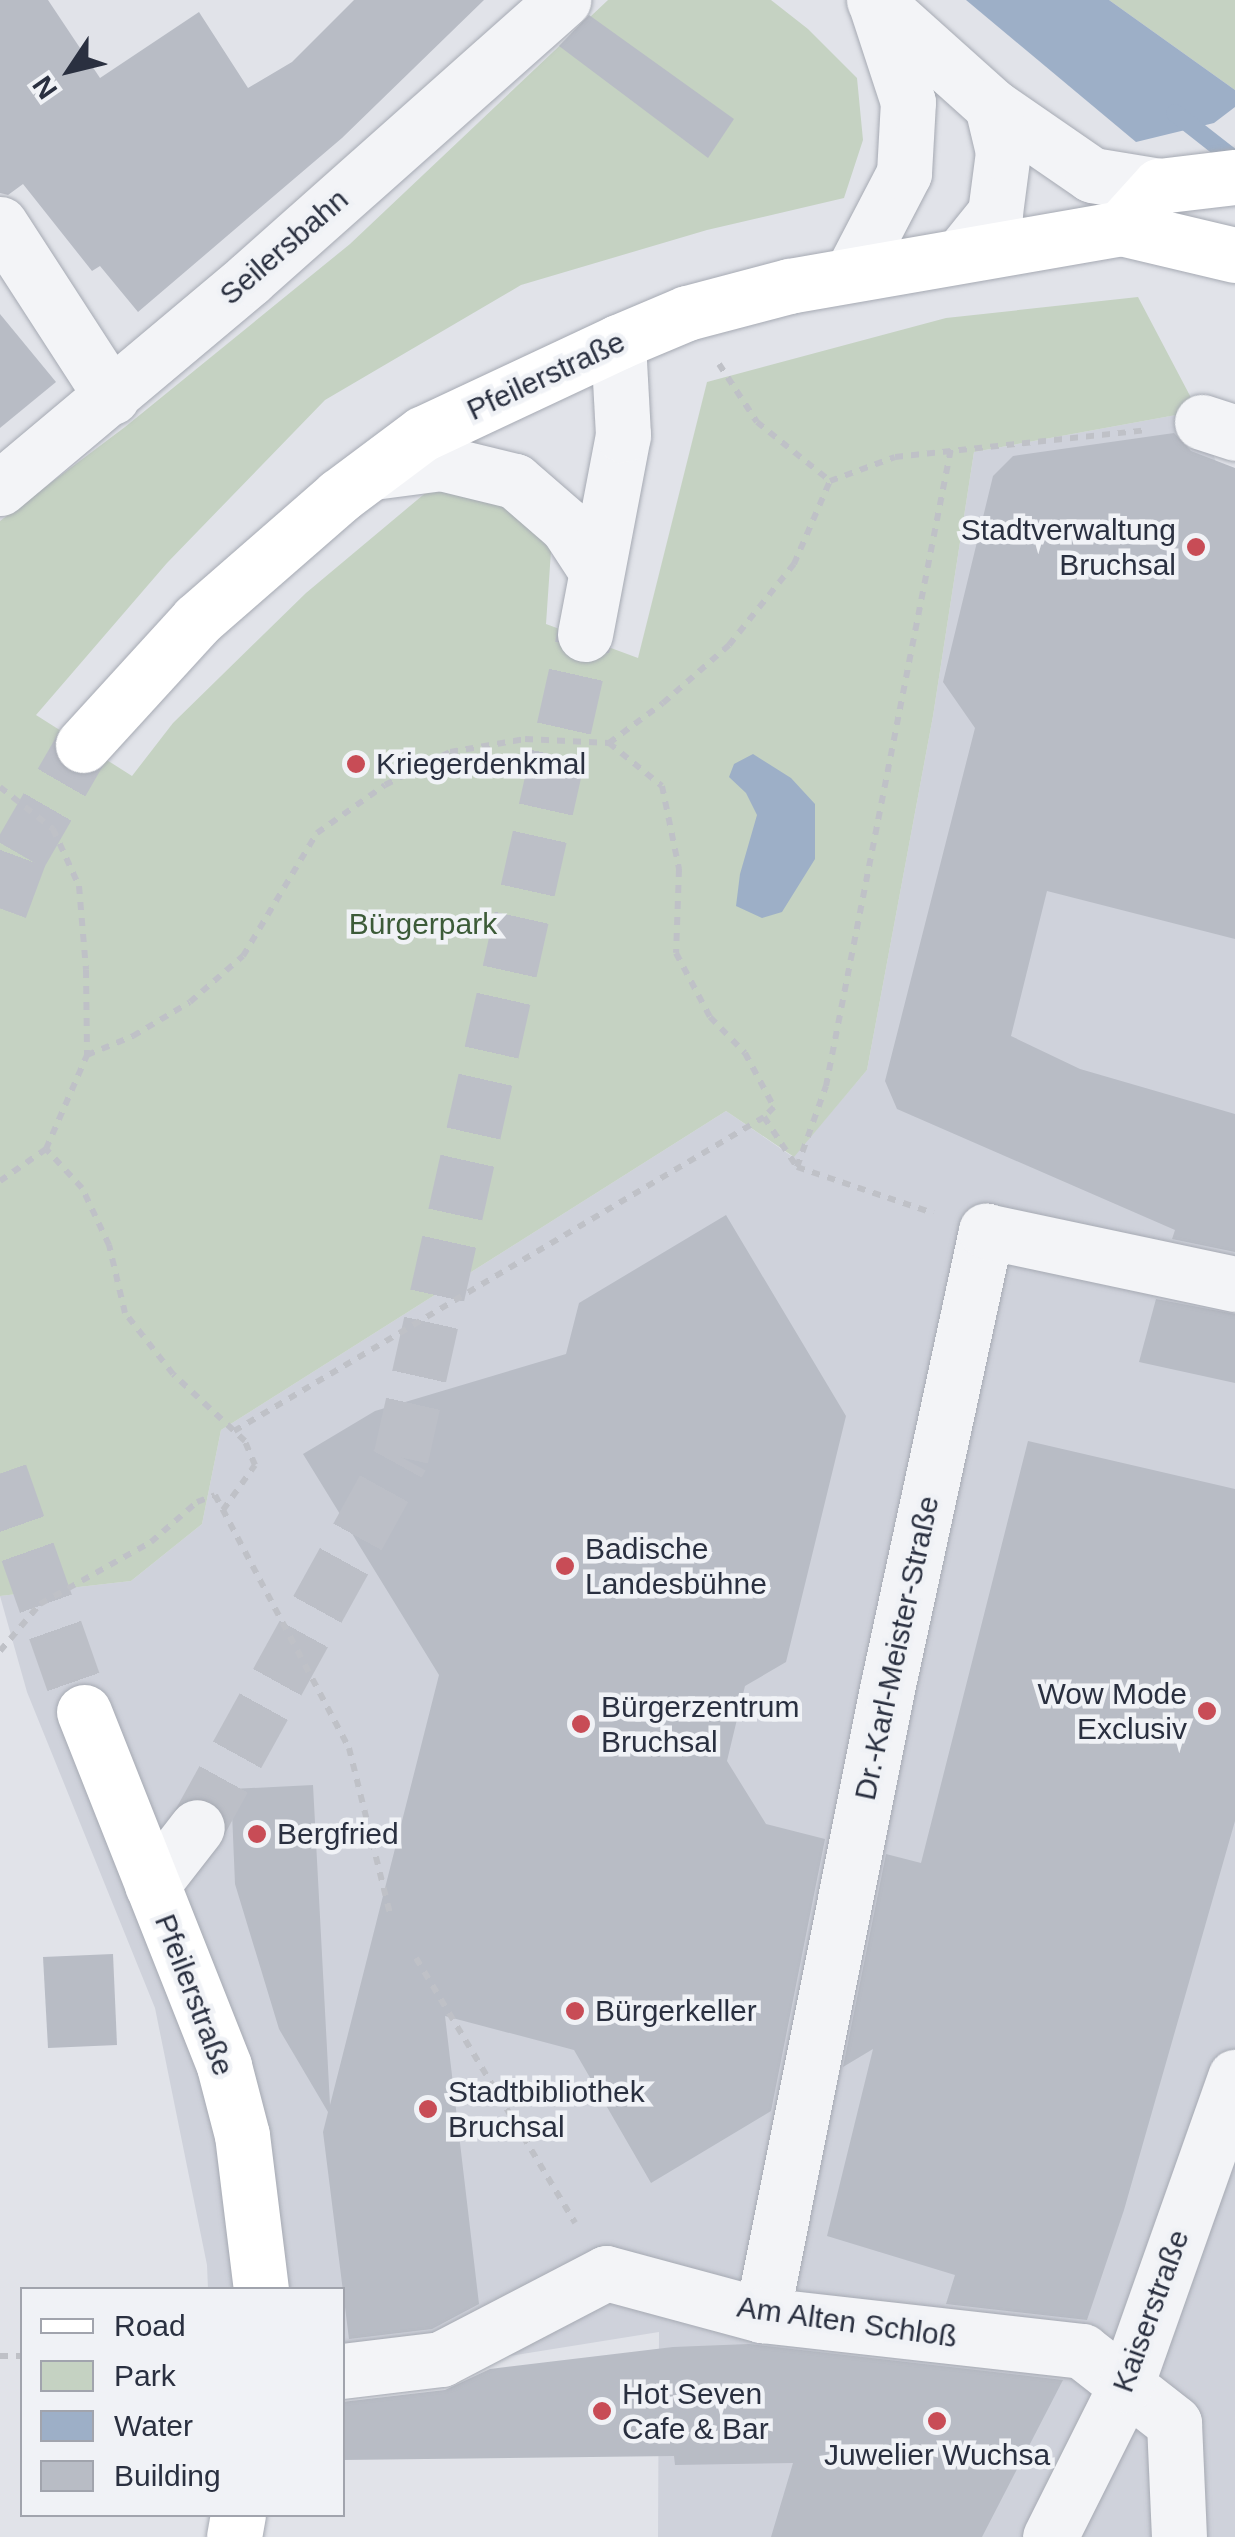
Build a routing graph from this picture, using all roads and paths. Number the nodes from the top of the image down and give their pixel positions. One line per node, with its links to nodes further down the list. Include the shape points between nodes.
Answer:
1 (563, 0): 12 (street, Seilersbahn)
2 (874, 0): 3 (street); 9 (street, via 908,102 904,173)
3 (992, 106): 4 (street, via 1092,175); 7 (street, via 1003,152 995,213)
4 (1192, 181): 6 (main road)
5 (0, 224): 12 (street)
6 (1122, 228): 7 (main road, Pfeilerstraße); 8 (main road, Pfeilerstraße)
7 (962, 254): 9 (main road, Pfeilerstraße)
8 (1235, 255)
9 (852, 272): 10 (main road, Pfeilerstraße)
10 (687, 313): 11 (main road, Pfeilerstraße); 16 (path, via 756,422)
11 (618, 342): 15 (main road, Pfeilerstraße, via 422,434); 18 (street, via 624,434)
12 (112, 396): 17 (street, Seilersbahn)
13 (1218, 427): 14 (path)
14 (950, 448): 16 (path, via 895,457); 26 (path, via 826,1086)
15 (372, 472): 18 (street, via 440,463 515,481 566,526); 21 (main road, Pfeilerstraße, via 222,596)
16 (830, 481): 20 (path, via 794,564 729,645)
17 (0, 488)
18 (595, 569): 19 (street)
19 (585, 634)
20 (610, 743): 23 (path, via 525,739 450,752 385,784 317,833 243,956 190,1002); 24 (path, via 662,786 679,869 676,952 710,1016 745,1053 774,1107)
21 (84, 745)
22 (0, 787): 23 (path, via 53,828 79,886)
23 (87, 1055): 25 (path)
24 (764, 1117): 26 (path); 30 (path)
25 (46, 1149): 27 (path); 30 (path, via 82,1188 102,1230 125,1313 173,1374)
26 (797, 1168): 28 (path)
27 (0, 1180)
28 (986, 1231): 29 (street); 41 (street, Dr.-Karl-Meister-Straße, via 886,1689)
29 (1235, 1284)
30 (234, 1431): 31 (path, via 255,1465)
31 (223, 1510): 32 (path, via 215,1495 196,1502 151,1542 40,1604); 36 (path, via 349,1748)
32 (0, 1651)
33 (84, 1712): 35 (main road, Pfeilerstraße)
34 (197, 1827): 35 (street)
35 (152, 1885): 40 (main road, Pfeilerstraße, via 224,2066 242,2135)
36 (392, 1918)
37 (416, 1958): 39 (path)
38 (1235, 2077): 43 (street, Kaiserstraße)
39 (606, 2273): 41 (street, Am Alten Schloß); 42 (street, via 440,2358)
40 (261, 2287)
41 (762, 2315): 43 (street, Am Alten Schloß, via 1082,2351)
42 (345, 2371)
43 (1126, 2384): 44 (street, Kaiserstraße); 45 (street, Am Alten Schloß, via 1174,2423)
44 (1050, 2537)
45 (1179, 2537)

